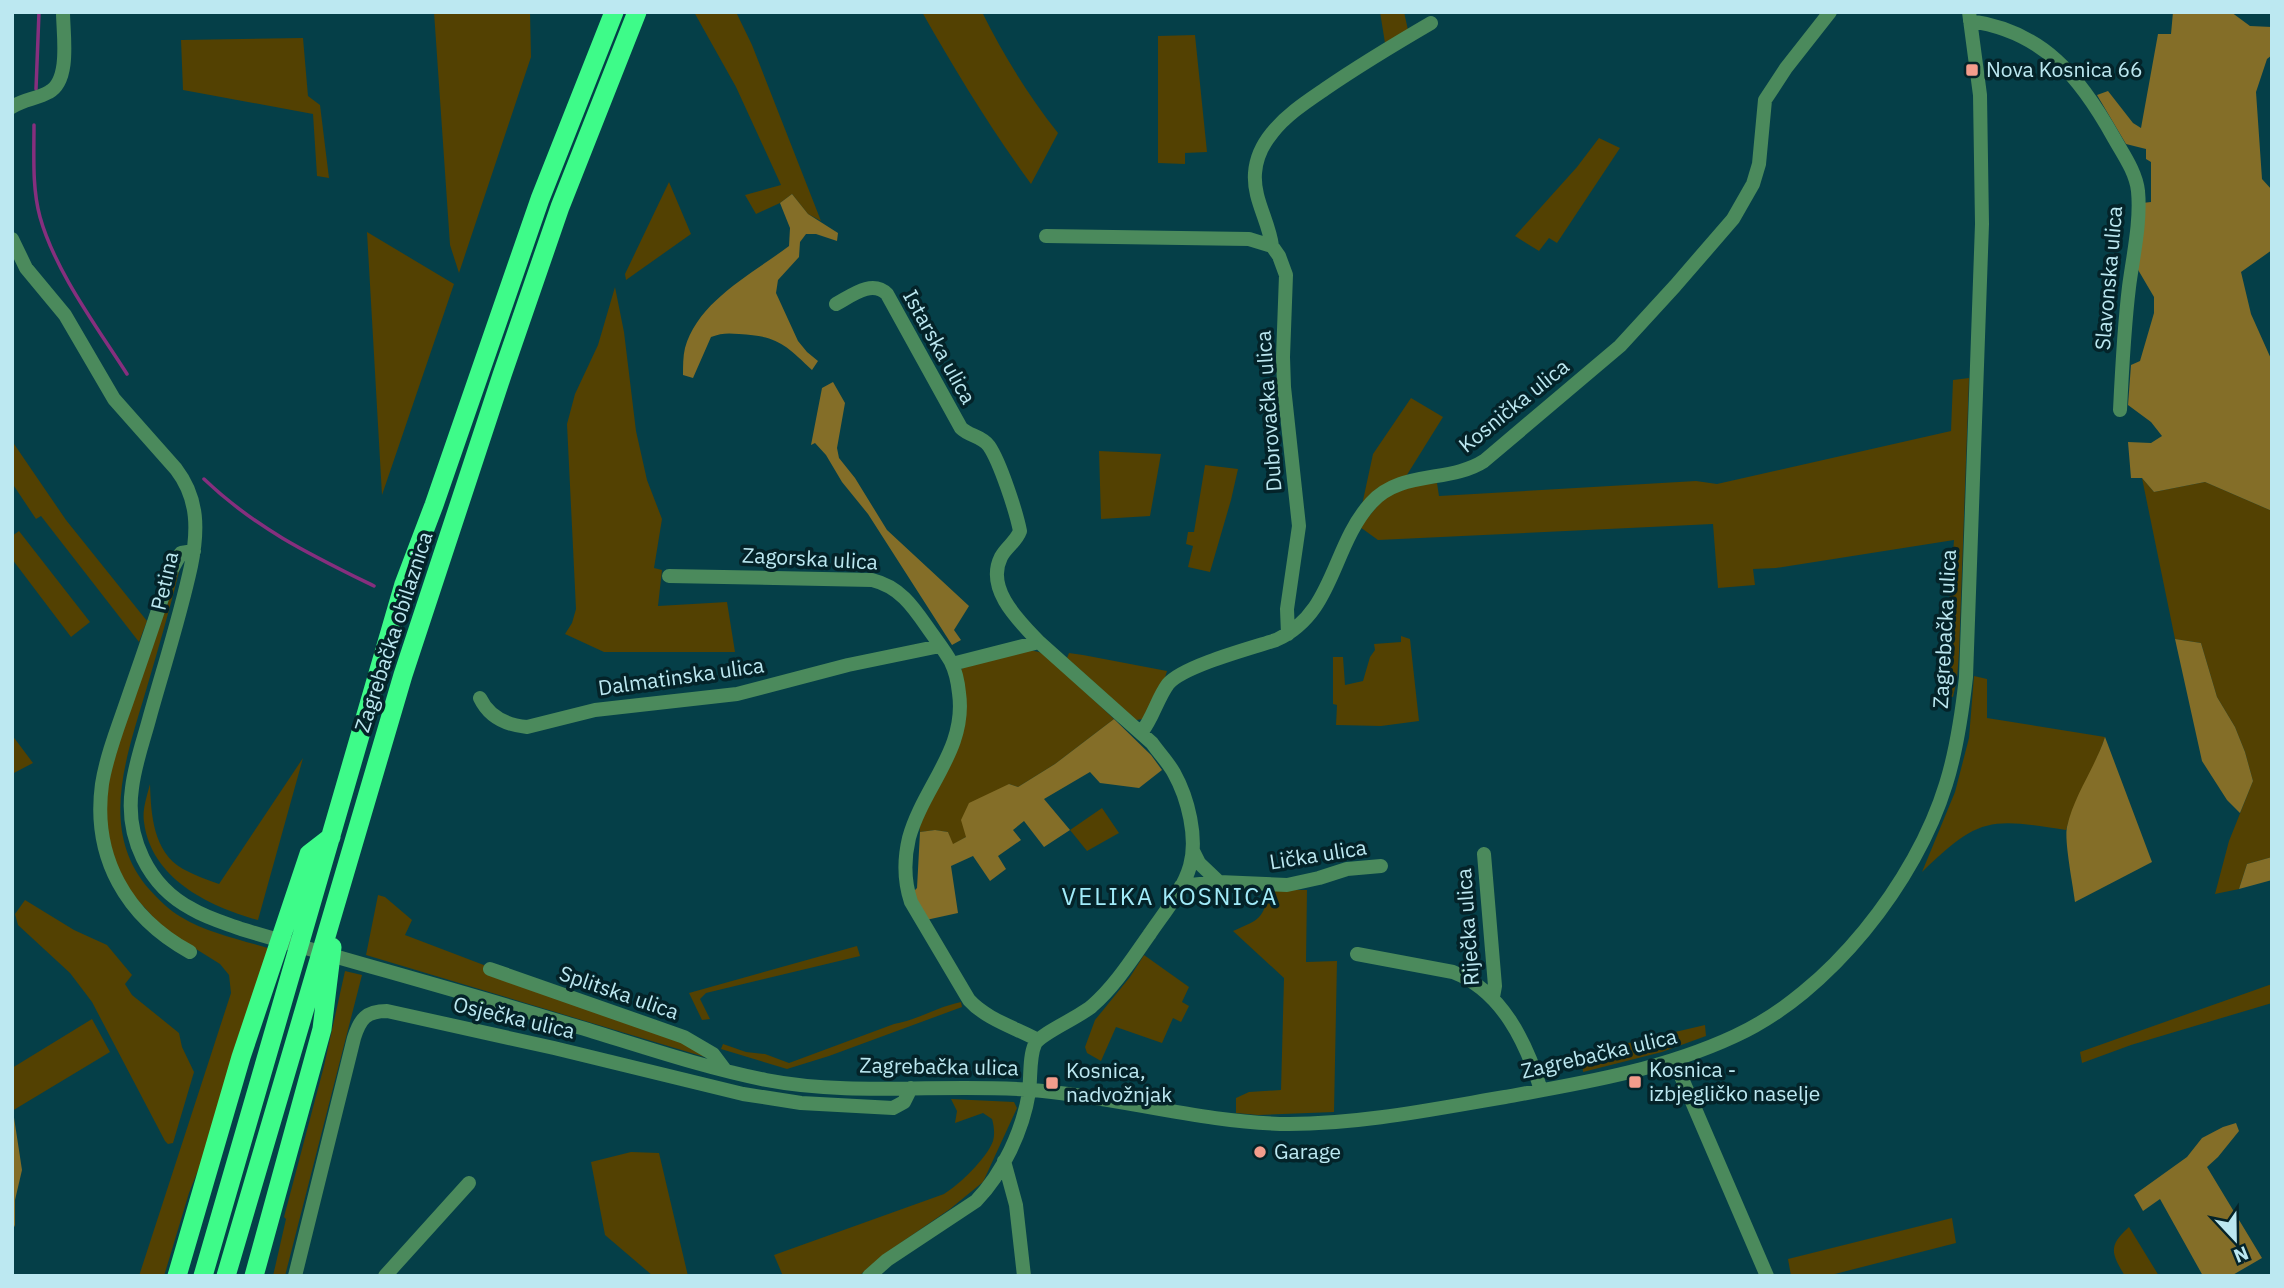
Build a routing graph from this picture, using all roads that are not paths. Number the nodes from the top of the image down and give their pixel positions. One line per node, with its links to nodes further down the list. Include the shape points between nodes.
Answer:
1 (63, 12): 7 (street, via 62,75 50,92)
2 (614, 12): 21 (highway, Zagrebačka obilaznica, via 540,199 404,583)
3 (637, 12): 27 (highway, Zagrebačka obilaznica, via 560,207 502,375 403,675)
4 (1830, 12): 15 (street, Kosnička ulica, via 1765,100 1759,164 1743,202 1675,286 1620,346 1484,461 1460,473 1398,485 1372,501 1316,607)
5 (1970, 17): 12 (street, Slavonska ulica, via 2009,30 2064,66 2105,122 2134,178 2138,203); 34 (street, Zagrebačka ulica, via 1980,95 1982,225 1966,677 1946,786 1905,874 1840,957 1755,1025)
6 (1431, 23): 10 (street, Dubrovačka ulica, via 1339,79 1272,133 1258,158 1255,183)
7 (12, 107)
8 (1046, 236): 10 (street, via 1248,239)
9 (12, 239): 13 (street, Petina, via 26,268 65,315 114,399 186,481 194,503)
10 (1272, 246): 15 (street, Dubrovačka ulica, via 1286,275 1284,387 1299,513)
11 (836, 304): 16 (street, Istarska ulica, via 870,288 882,289 961,428 989,446 1020,531 1004,550 996,578 1010,609)
12 (2120, 410)
13 (194, 551): 28 (street, via 181,553 171,571 107,761 100,814 108,859 124,893 139,915); 30 (street, Petina, via 135,770 131,806 141,856 168,892 191,909)
14 (668, 576): 17 (street, Zagorska ulica, via 882,582 913,606)
15 (1288, 634): 20 (street, Kosnička ulica, via 1178,676 1163,692)
16 (1039, 642): 18 (street); 20 (street)
17 (940, 646): 18 (street, Zagorska ulica); 19 (street, Dalmatinska ulica, via 737,694 595,710 527,727 494,716)
18 (952, 664): 33 (street, via 960,700 956,740 910,836 906,887 975,1006)
19 (480, 698)
20 (1141, 733): 22 (street, via 1174,774 1188,815)
21 (331, 837): 42 (highway, via 309,854 241,1057); 43 (highway, Zagrebačka obilaznica)
22 (1193, 851): 25 (street); 26 (street)
23 (1484, 854): 32 (street, Riječka ulica)
24 (1381, 866): 25 (street, Lička ulica, via 1347,869 1287,885)
25 (1219, 882): 26 (street, Lička ulica)
26 (1181, 886): 33 (street, via 1101,997)
27 (339, 888): 44 (highway, Zagrebačka obilaznica); 45 (highway, via 342,916 331,949 322,1029)
28 (190, 952)
29 (1357, 954): 32 (street, Riječka ulica, via 1453,972)
30 (378, 969): 35 (street, Zagrebačka ulica)
31 (490, 969): 35 (street, Splitska ulica, via 684,1037 713,1054)
32 (1493, 997): 38 (street, Riječka ulica, via 1513,1025)
33 (1038, 1040): 37 (street)
34 (1674, 1060): 38 (street, Zagrebačka ulica); 49 (street)
35 (725, 1070): 36 (street, Zagrebačka ulica, via 793,1084)
36 (911, 1088): 37 (street, Zagrebačka ulica); 46 (street, Osječka ulica, via 904,1102 893,1108 802,1104 376,1011 361,1020 354,1038)
37 (1030, 1090): 38 (street, Zagrebačka ulica, via 1288,1124 1364,1119); 39 (street)
38 (1541, 1090)
39 (1004, 1161): 41 (street, via 976,1201); 48 (street, via 1016,1205)
40 (469, 1183): 47 (street)
41 (870, 1275)
42 (177, 1276)
43 (203, 1276)
44 (226, 1276)
45 (254, 1276)
46 (295, 1276)
47 (385, 1276)
48 (1024, 1276)
49 (1767, 1276)

